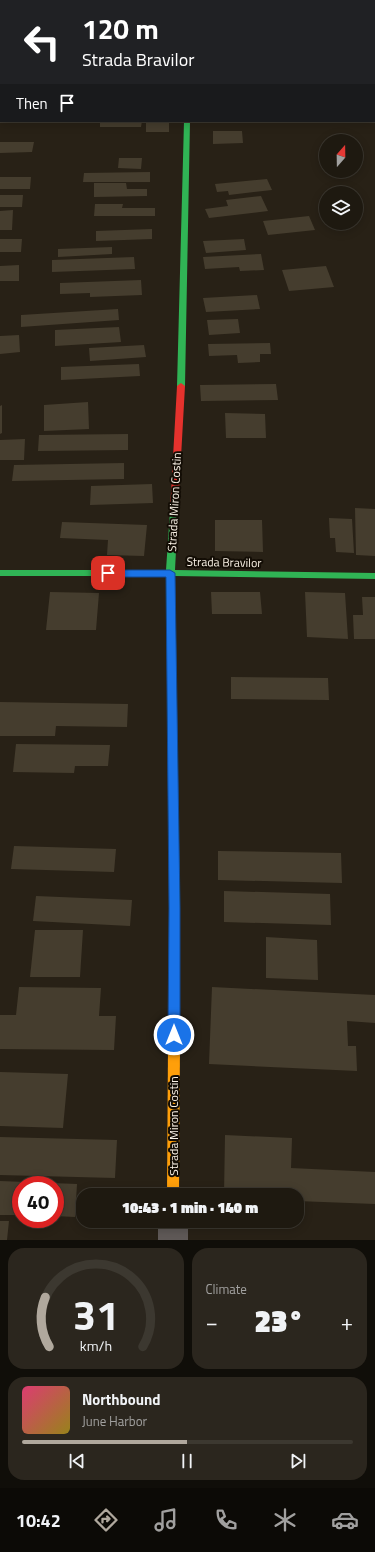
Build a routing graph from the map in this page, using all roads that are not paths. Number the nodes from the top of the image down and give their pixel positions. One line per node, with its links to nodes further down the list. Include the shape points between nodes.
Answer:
1 (188, 122): 3 (street, Strada Miron Costin, via 182,372)
2 (0, 573): 3 (street, Strada Bravilor)
3 (170, 573): 4 (street, Strada Bravilor); 5 (street, Strada Miron Costin, via 175,908)
4 (375, 576)
5 (173, 1188)
6 (173, 1228): 7 (street)
7 (172, 1240)

